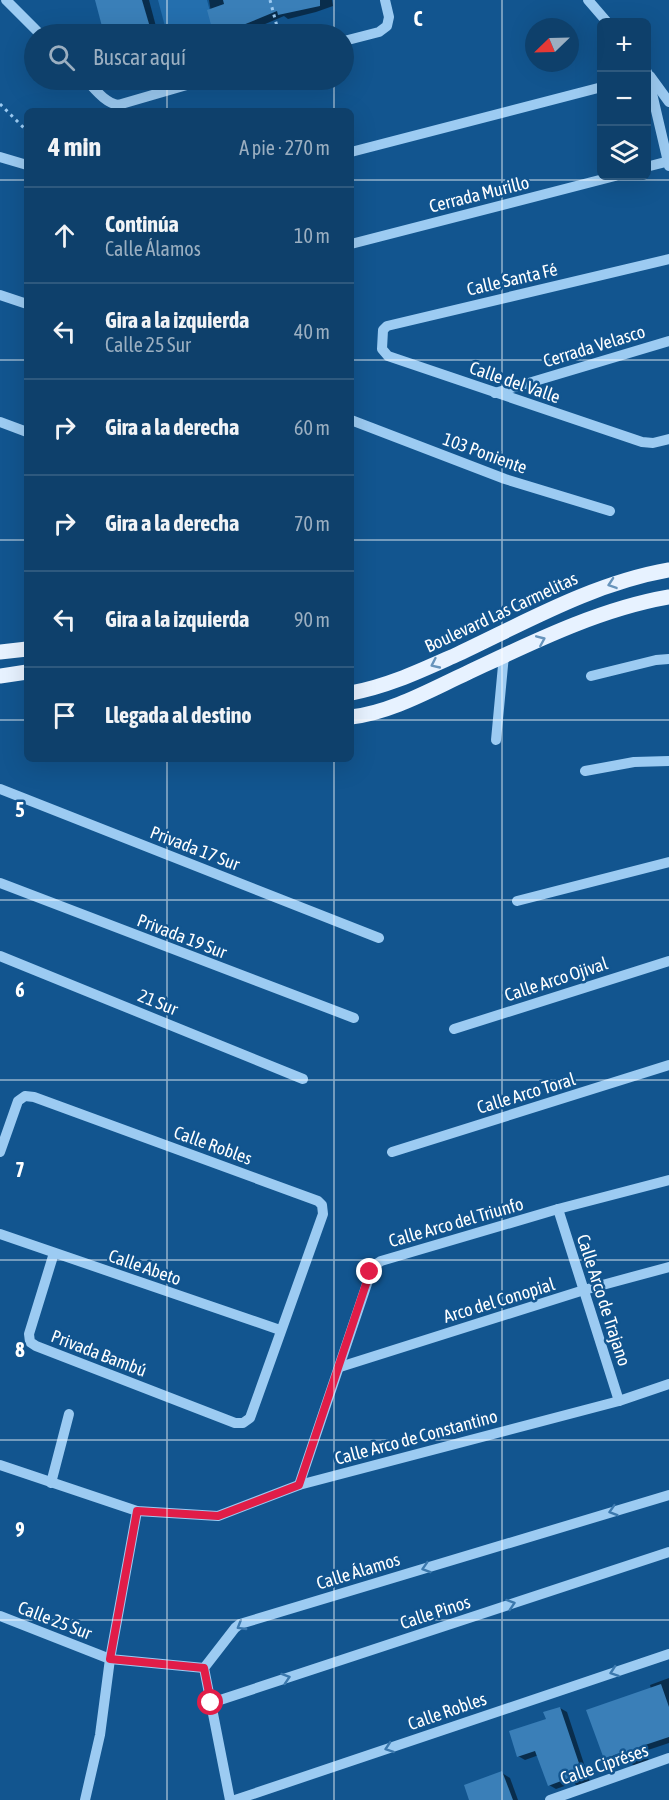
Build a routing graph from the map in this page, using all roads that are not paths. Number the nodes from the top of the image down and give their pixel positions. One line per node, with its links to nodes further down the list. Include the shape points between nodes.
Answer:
1 (6, 0): 5 (street)
2 (385, 0): 6 (street, via 387,26)
3 (588, 0): 4 (street)
4 (604, 18)
5 (30, 24)
6 (354, 38)
7 (647, 72): 15 (street)
8 (648, 72): 12 (street)
9 (597, 88): 13 (street)
10 (97, 90): 11 (street, via 118,105)
11 (170, 90)
12 (669, 102)
13 (354, 151)
14 (0, 157): 16 (street)
15 (669, 163): 17 (street)
16 (24, 164)
17 (651, 166)
18 (599, 180): 19 (street, Cerrada Murillo)
19 (354, 243)
20 (669, 259): 24 (street, Calle Santa Fé, via 387,326 383,330)
21 (0, 295): 22 (street)
22 (24, 303)
23 (669, 341): 25 (street, Cerrada Velasco)
24 (382, 349): 25 (street, Calle del Valle, via 388,356)
25 (494, 393): 29 (street, Calle del Valle, via 642,442)
26 (354, 421): 30 (street, 103 Poniente, via 505,479)
27 (0, 422): 28 (street)
28 (24, 431)
29 (669, 439)
30 (610, 511)
31 (669, 570): 40 (main road, Boulevard Las Carmelitas, one-way to 40, via 614,583 399,681)
32 (669, 597): 35 (main road, one-way to 32, via 586,621)
33 (24, 649): 34 (main road)
34 (0, 652)
35 (504, 655): 41 (main road, via 388,709); 42 (street)
36 (669, 659): 39 (street)
37 (24, 672): 38 (main road)
38 (0, 676)
39 (591, 676)
40 (354, 692)
41 (354, 717)
42 (496, 740)
43 (669, 761): 44 (street, via 634,762)
44 (585, 771)
45 (0, 789): 49 (street, Privada 17 Sur)
46 (669, 862): 48 (street)
47 (0, 883): 52 (street, Privada 19 Sur)
48 (517, 901)
49 (378, 938)
50 (0, 956): 55 (street, 21 Sur)
51 (669, 961): 53 (street, Calle Arco Ojival)
52 (354, 1018)
53 (454, 1029)
54 (669, 1065): 57 (street, Calle Arco Toral)
55 (303, 1079)
56 (0, 1152): 64 (street, Calle Robles, via 18,1101 34,1096 318,1201 323,1214)
57 (392, 1152)
58 (669, 1180): 59 (street, Calle Arco del Triunfo)
59 (558, 1209): 63 (street, Calle Arco de Trajano); 65 (street, Calle Arco del Triunfo, via 375,1265)
60 (0, 1234): 61 (street, Calle Abeto)
61 (54, 1253): 64 (street, Calle Abeto); 64 (street, Privada Bambú, via 29,1334 30,1342 235,1423 250,1418)
62 (669, 1267): 63 (street, Arco del Conopial)
63 (584, 1290): 65 (street, Arco del Conopial); 67 (street, Calle Arco de Trajano)
64 (280, 1330)
65 (340, 1367): 71 (street, Calle Arco del Triunfo)
66 (669, 1384): 67 (street, Calle Arco de Constantino)
67 (619, 1401): 71 (street, Calle Arco de Constantino)
68 (69, 1414): 70 (street)
69 (0, 1465): 70 (street, Calle Arco de Constantino)
70 (51, 1483): 73 (street, Calle Arco de Constantino)
71 (299, 1485): 73 (street, Calle Arco de Constantino, via 218,1516)
72 (669, 1494): 78 (street, Calle Álamos, one-way to 78, via 240,1624)
73 (137, 1511): 77 (street)
74 (669, 1552): 79 (street, Calle Pinos, one-way to 74)
75 (0, 1616): 77 (street, Calle 25 Sur)
76 (669, 1654): 83 (street, Calle Robles, one-way to 83)
77 (110, 1659): 78 (street, Calle 25 Sur); 81 (street, via 100,1735)
78 (204, 1668): 79 (street)
79 (211, 1703): 82 (street)
80 (669, 1758): 84 (street, Calle Cipréses)
81 (85, 1800)
82 (230, 1800)
83 (235, 1800)
84 (550, 1800)

